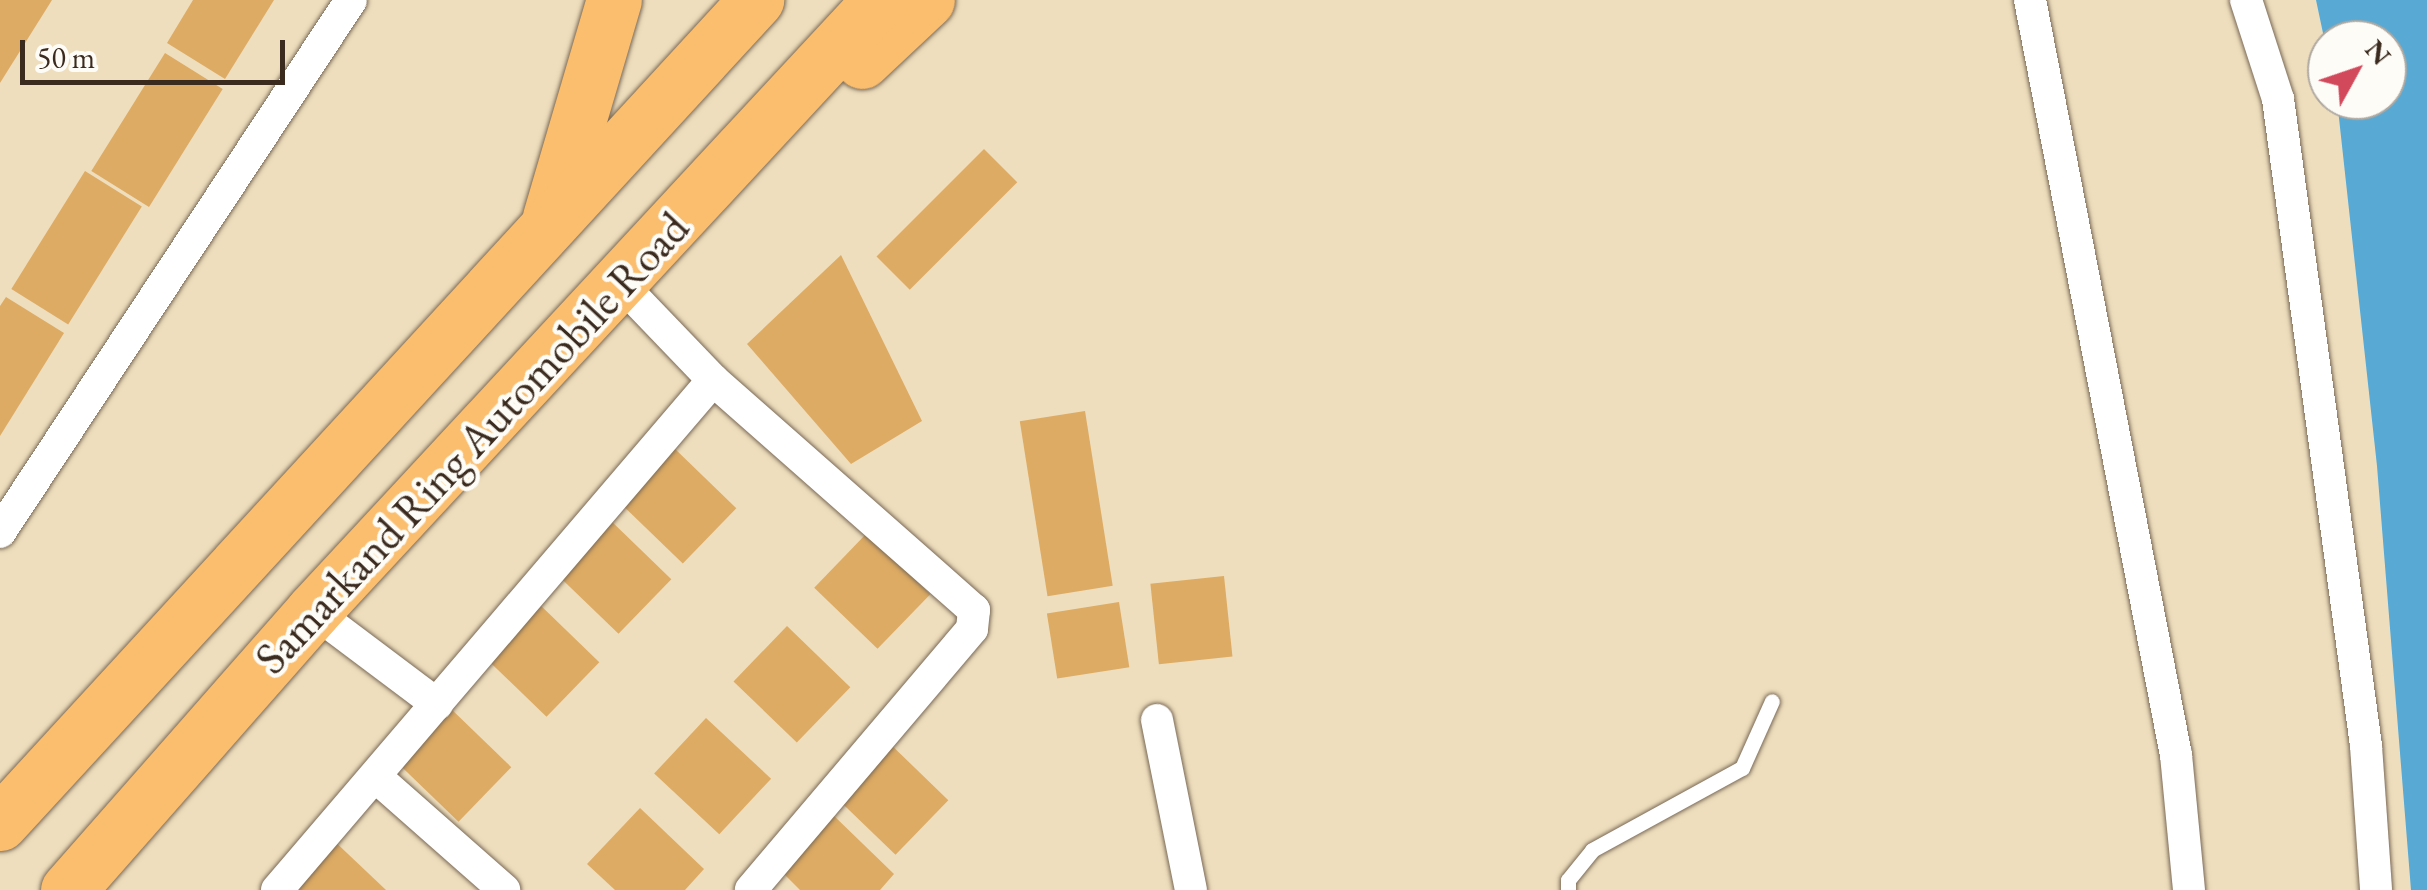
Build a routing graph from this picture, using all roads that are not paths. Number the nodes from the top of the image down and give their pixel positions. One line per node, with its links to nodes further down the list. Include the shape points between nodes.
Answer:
1 (351, 0): 11 (street)
2 (614, 0): 8 (highway)
3 (756, 0): 8 (highway, Samarkand Ring Automobile Road)
4 (880, 0): 9 (highway, Samarkand Ring Automobile Road)
5 (927, 0): 9 (highway)
6 (2030, 0): 24 (street, via 2176,755)
7 (2246, 0): 25 (street, via 2278,100 2366,746)
8 (548, 226): 17 (highway, Samarkand Ring Automobile Road)
9 (622, 284): 10 (street); 12 (highway, Samarkand Ring Automobile Road)
10 (713, 380): 14 (street); 21 (street, via 974,610 972,629)
11 (0, 532)
12 (312, 611): 14 (street); 18 (highway, Samarkand Ring Automobile Road)
13 (1772, 701): 23 (lane, via 1742,768 1592,850 1568,880)
14 (437, 704): 16 (street)
15 (1157, 720): 22 (street)
16 (376, 777): 19 (street); 20 (street)
17 (0, 822)
18 (68, 890)
19 (278, 890)
20 (504, 890)
21 (752, 890)
22 (1190, 890)
23 (1568, 890)
24 (2189, 890)
25 (2376, 890)

